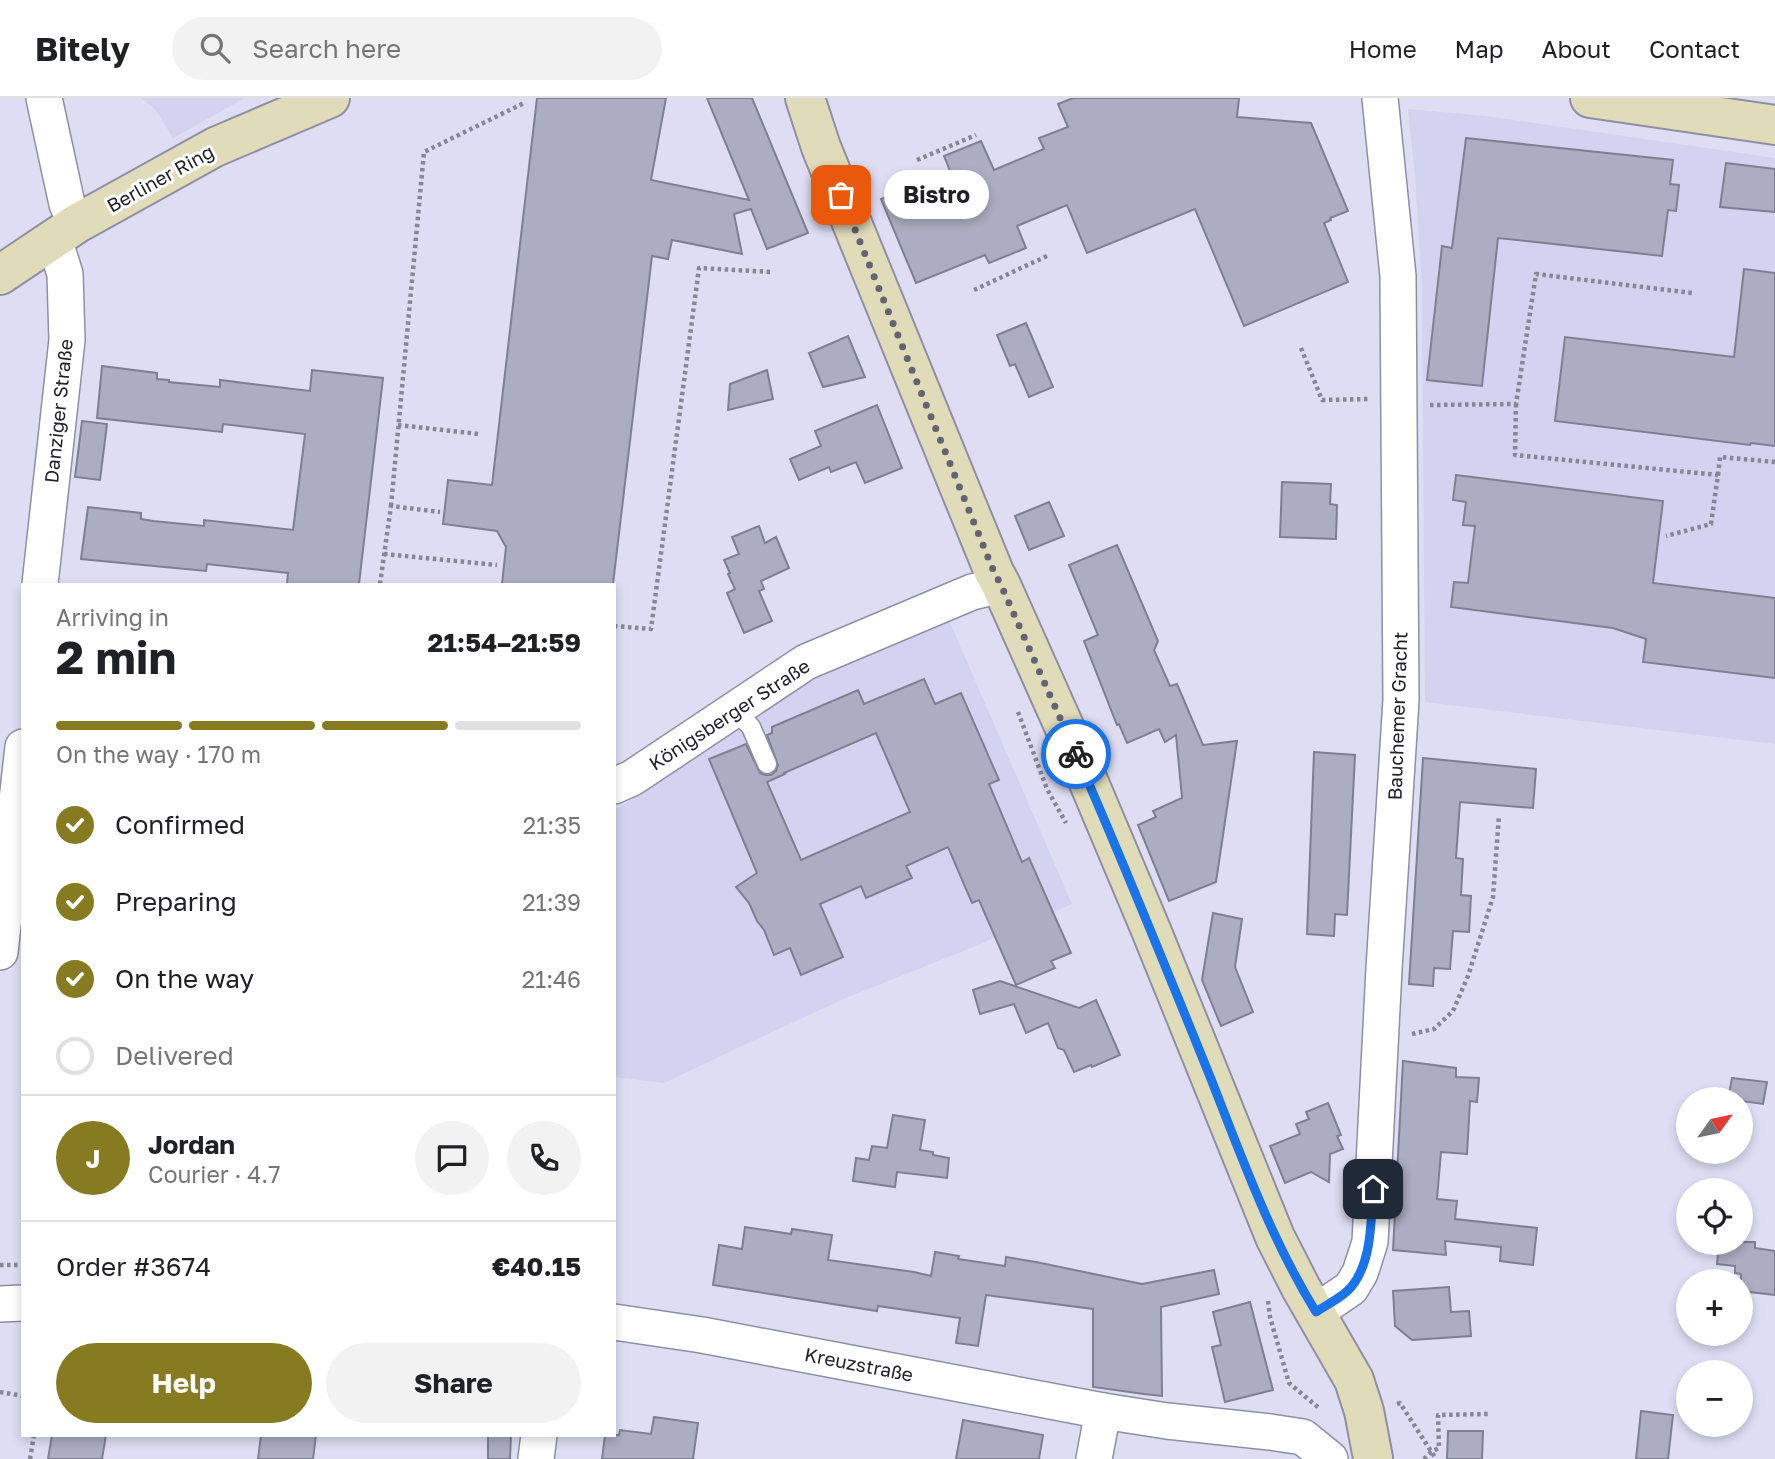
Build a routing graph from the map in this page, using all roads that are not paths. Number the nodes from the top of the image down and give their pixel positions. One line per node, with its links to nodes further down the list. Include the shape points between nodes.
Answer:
1 (44, 98): 7 (street, Danziger Straße, via 67,204)
2 (330, 98): 7 (street, Berliner Ring, via 215,147)
3 (805, 98): 10 (street)
4 (1380, 98): 18 (street, Bauchemer Gracht, via 1398,276 1401,700 1370,1242 1351,1288)
5 (1590, 98): 6 (street)
6 (1775, 125)
7 (65, 232): 8 (street, Berliner Ring); 9 (street, Danziger Straße, via 67,340)
8 (0, 275)
9 (40, 583)
10 (1001, 585): 11 (street, Königsberger Straße, via 972,592 806,662); 18 (street, via 1084,771 1275,1237)
11 (734, 709): 12 (lane, via 751,727); 14 (street, Königsberger Straße)
12 (767, 764)
13 (21, 765): 15 (street)
14 (616, 785)
15 (0, 952)
16 (21, 1303): 17 (street)
17 (0, 1304)
18 (1316, 1312): 25 (street, via 1354,1380)
19 (616, 1322): 20 (street, Kreuzstraße)
20 (1103, 1411): 23 (street); 24 (street, Kreuzstraße, via 1303,1437)
21 (539, 1437): 22 (street)
22 (536, 1459)
23 (1094, 1459)
24 (1330, 1459)
25 (1379, 1459)

